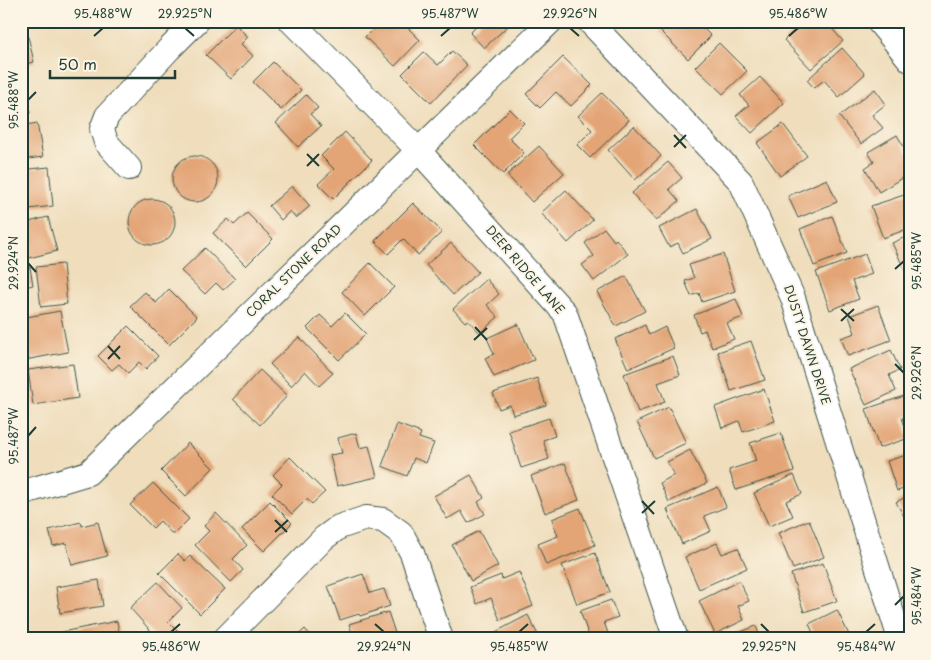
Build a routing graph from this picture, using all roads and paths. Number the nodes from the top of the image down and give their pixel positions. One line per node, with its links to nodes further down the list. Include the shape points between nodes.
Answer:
1 (196, 21): 8 (street, via 106,116 102,129 106,142)
2 (291, 21): 7 (street, DEER RIDGE LANE)
3 (551, 21): 7 (street, CORAL STONE ROAD)
4 (589, 21): 13 (street, DUSTY DAWN DRIVE, via 741,182 793,298)
5 (878, 21): 6 (street)
6 (910, 60)
7 (418, 150): 9 (street, CORAL STONE ROAD, via 88,473); 12 (street, DEER RIDGE LANE, via 565,313)
8 (129, 168)
9 (21, 493)
10 (224, 639): 11 (street, via 324,538 339,527 366,518 383,520 400,534 412,552)
11 (441, 639)
12 (676, 639)
13 (900, 639)

